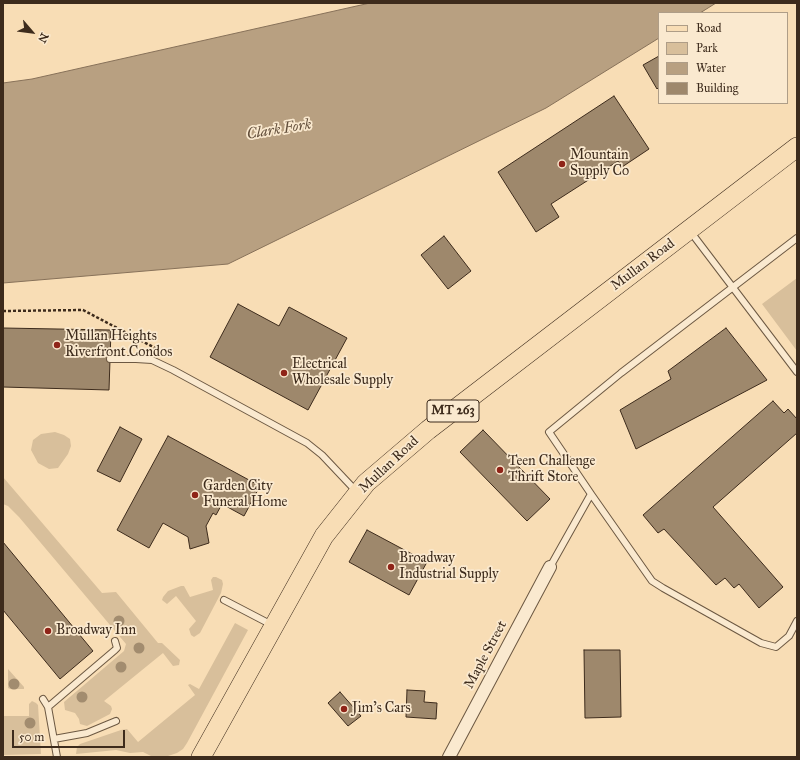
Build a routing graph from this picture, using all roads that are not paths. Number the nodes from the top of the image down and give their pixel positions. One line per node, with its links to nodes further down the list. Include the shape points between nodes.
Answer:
1 (797, 147): 2 (main road, Mullan Road / MT 263)
2 (689, 230): 4 (lane); 7 (main road, Mullan Road / MT 263, via 428,430 370,480)
3 (797, 238): 4 (lane)
4 (733, 287): 6 (lane); 8 (lane, via 549,432)
5 (110, 359): 7 (lane, via 152,360 173,370 307,444 322,455)
6 (797, 372)
7 (358, 494): 12 (main road, Mullan Road / MT 263, via 324,536)
8 (591, 494): 9 (lane); 11 (lane, via 652,581 663,588 760,644 776,648 789,636)
9 (550, 567): 20 (street, Maple Street)
10 (224, 600): 12 (lane)
11 (797, 621)
12 (274, 626): 19 (main road, Mullan Road / MT 263)
13 (115, 642): 15 (lane, via 115,650)
14 (44, 699): 15 (lane)
15 (48, 707): 17 (lane)
16 (116, 721): 17 (lane, via 87,734)
17 (54, 739): 18 (lane)
18 (57, 757)
19 (201, 757)
20 (449, 757)

